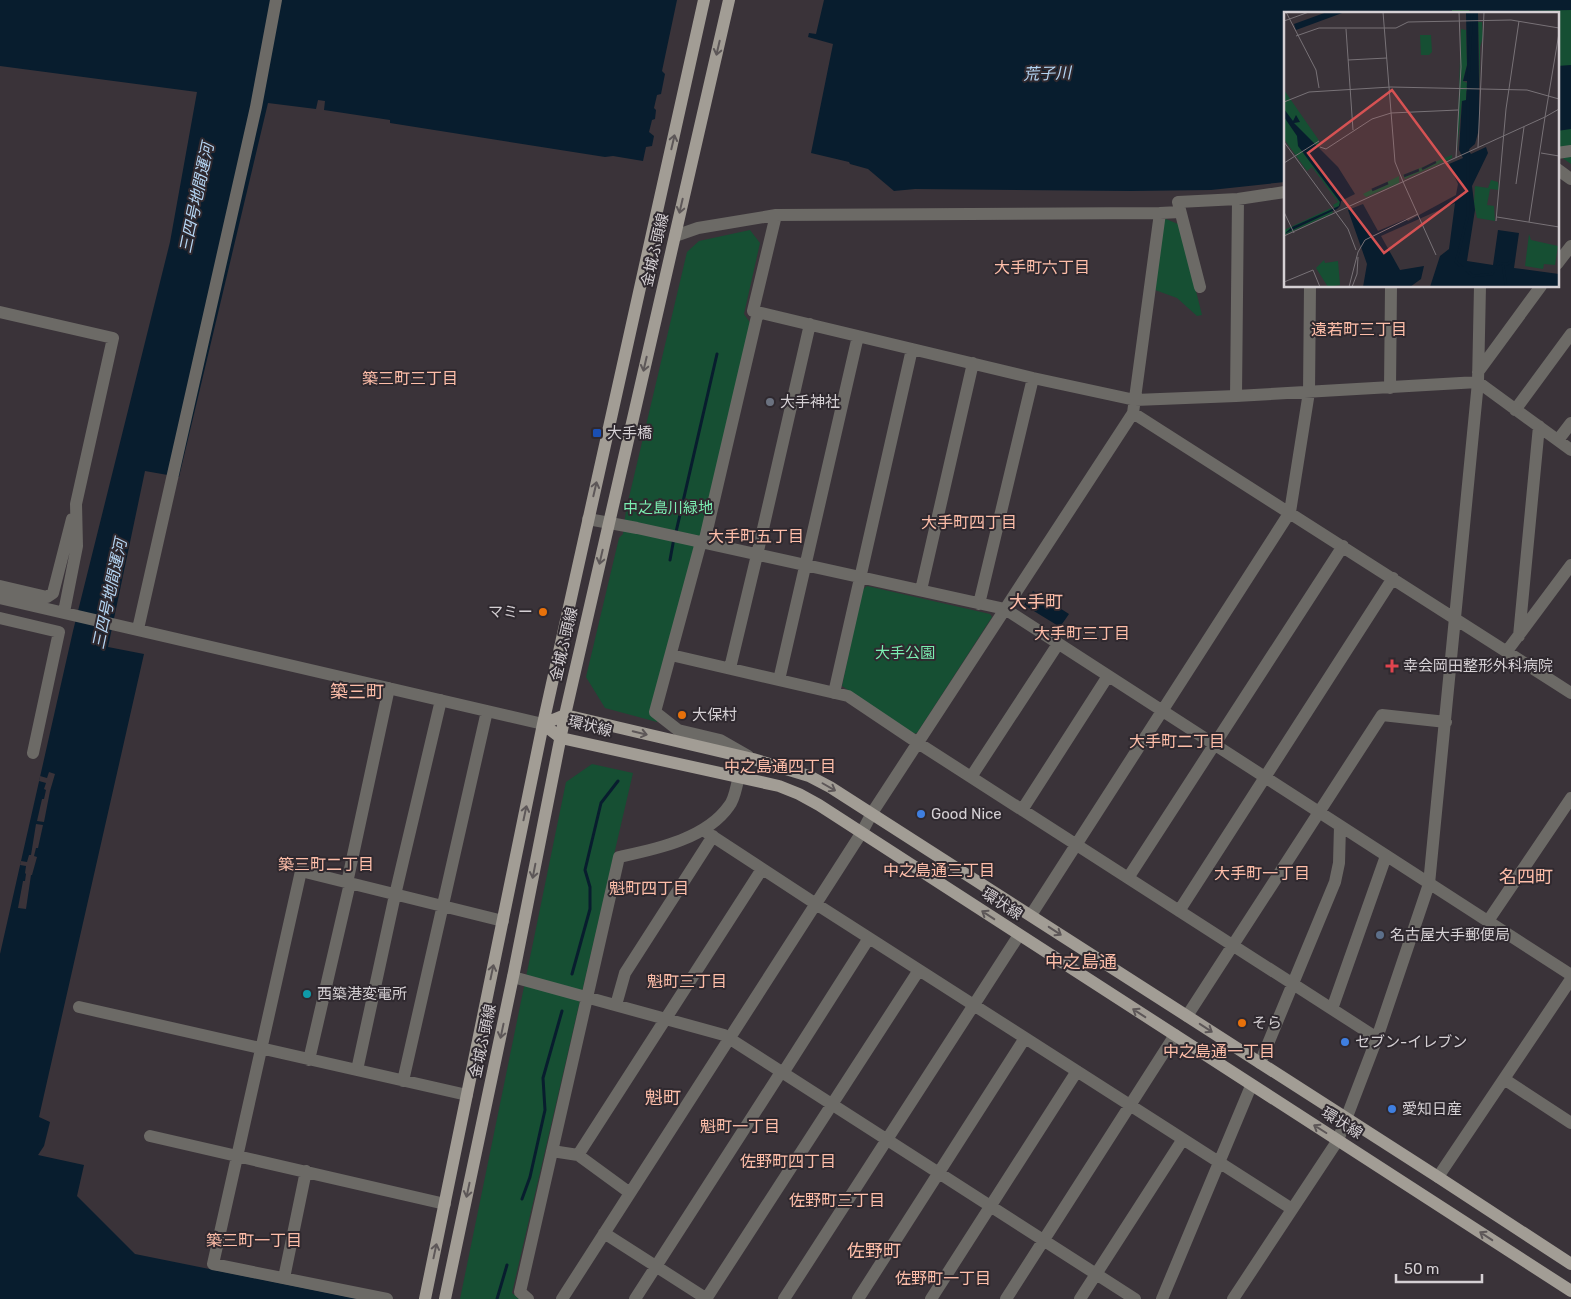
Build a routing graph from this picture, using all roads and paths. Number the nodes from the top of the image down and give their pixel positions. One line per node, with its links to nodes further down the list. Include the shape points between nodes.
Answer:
1 (276, 0): 59 (street, via 256,107)
2 (704, 0): 42 (main road, 金城ふ頭線, one-way to 2)
3 (729, 0): 13 (main road, 金城ふ頭線, one-way to 13)
4 (1571, 151): 5 (street)
5 (1558, 153)
6 (1558, 171): 7 (street)
7 (1571, 179)
8 (1284, 192): 9 (street)
9 (1238, 199): 10 (street, via 1178,202); 32 (street)
10 (1180, 212): 11 (street); 16 (street)
11 (1160, 213): 12 (street); 33 (street)
12 (776, 215): 13 (street, via 698,228); 22 (street, via 753,311)
13 (675, 236): 43 (main road, 金城ふ頭線, one-way to 43)
14 (1571, 246): 15 (street)
15 (1558, 263)
16 (1200, 287)
17 (1310, 288): 31 (street)
18 (1391, 288): 30 (street)
19 (1480, 288): 28 (street)
20 (1540, 288): 28 (street)
21 (0, 312): 40 (street, via 113,338)
22 (758, 312): 23 (street); 44 (street)
23 (810, 324): 25 (street); 46 (street)
24 (1571, 334): 34 (street)
25 (858, 336): 26 (street); 48 (street)
26 (912, 349): 27 (street); 49 (street)
27 (973, 363): 29 (street); 52 (street)
28 (1478, 377): 30 (street); 34 (street); 58 (street)
29 (1033, 378): 33 (street); 54 (street)
30 (1390, 388): 31 (street)
31 (1309, 392): 32 (street); 41 (street)
32 (1236, 396): 33 (street)
33 (1135, 400): 35 (street)
34 (1516, 410): 37 (street)
35 (1133, 413): 41 (street); 55 (street)
36 (1571, 422): 38 (street)
37 (1539, 426): 38 (street); 60 (street)
38 (1558, 440): 39 (street)
39 (1571, 450)
40 (76, 504): 51 (street, via 53,593 47,597); 56 (street, via 77,546)
41 (1290, 512): 45 (street); 71 (street)
42 (588, 519): 43 (street); 75 (main road, 金城ふ頭線)
43 (609, 522): 44 (street); 73 (main road, 金城ふ頭線, one-way to 73)
44 (698, 542): 46 (street); 63 (street)
45 (1343, 546): 50 (street); 78 (street)
46 (757, 555): 48 (street); 64 (street)
47 (1571, 565): 60 (street)
48 (806, 566): 49 (street); 66 (street)
49 (859, 578): 52 (street); 69 (street)
50 (1393, 578): 58 (street); 83 (street)
51 (0, 586)
52 (920, 590): 54 (street)
53 (0, 598): 56 (street)
54 (978, 604): 55 (street)
55 (1005, 610): 61 (street); 77 (street)
56 (64, 612): 59 (street)
57 (0, 618): 79 (street, via 59,632)
58 (1456, 618): 62 (street); 74 (street)
59 (138, 629): 67 (street)
60 (1519, 636): 62 (street)
61 (1058, 644): 65 (street); 82 (street)
62 (1507, 651): 68 (street)
63 (671, 655): 64 (street); 80 (street, via 655,712 678,730 720,740)
64 (730, 668): 66 (street)
65 (1108, 676): 71 (street); 85 (street)
66 (779, 680): 69 (street)
67 (389, 688): 70 (street); 95 (street)
68 (1571, 692)
69 (834, 693): 77 (street, via 848,696)
70 (441, 700): 72 (street); 97 (street)
71 (1162, 710): 78 (street); 91 (street)
72 (487, 711): 75 (street); 99 (street)
73 (565, 715): 75 (main road, 環状線); 76 (main road, 金城ふ頭線); 80 (main road, 環状線, one-way to 80)
74 (1446, 722): 86 (street, via 1382,715); 96 (street)
75 (543, 724): 76 (main road, 環状線); 102 (main road, 金城ふ頭線, one-way to 75)
76 (561, 738): 81 (main road, 環状線); 109 (main road, 金城ふ頭線, one-way to 109)
77 (918, 743): 82 (street); 87 (street)
78 (1215, 744): 83 (street); 94 (street)
79 (33, 753)
80 (753, 759): 87 (main road, 環状線, one-way to 87, via 809,776)
81 (739, 777): 89 (main road, 環状線, via 799,794); 90 (street, via 731,804)
82 (971, 777): 85 (street)
83 (1265, 777): 86 (street); 100 (street)
84 (1571, 798): 103 (street)
85 (1022, 810): 91 (street)
86 (1319, 812): 88 (street); 106 (street)
87 (872, 813): 89 (street); 101 (main road, 環状線)
88 (1340, 826): 92 (street); 111 (street, via 1335,882)
89 (862, 832): 98 (street); 104 (main road, 環状線, one-way to 89)
90 (708, 833): 93 (street); 112 (street, via 619,857); 113 (street, via 625,973)
91 (1076, 845): 94 (street); 101 (street)
92 (1386, 856): 96 (street); 116 (street)
93 (762, 869): 98 (street); 118 (street)
94 (1128, 878): 100 (street)
95 (348, 883): 97 (street); 123 (street, via 301,871); 124 (street)
96 (1430, 884): 103 (street); 121 (street)
97 (395, 896): 99 (street); 126 (street)
98 (816, 904): 105 (street); 122 (street)
99 (442, 906): 102 (street); 130 (street)
100 (1180, 911): 106 (street)
101 (1031, 915): 117 (main road, 環状線, one-way to 117)
102 (503, 921): 132 (main road, 金城ふ頭線, one-way to 102)
103 (1488, 921): 108 (street)
104 (1019, 935): 114 (street); 119 (main road, 環状線, one-way to 104)
105 (869, 938): 107 (street); 128 (street)
106 (1233, 945): 111 (street); 117 (street)
107 (919, 970): 114 (street); 133 (street)
108 (1571, 975)
109 (513, 977): 112 (street); 161 (main road, 金城ふ頭線, one-way to 161)
110 (1571, 979): 129 (street)
111 (1293, 984): 116 (street); 125 (street)
112 (587, 997): 113 (street); 141 (street)
113 (616, 1005): 118 (street)
114 (974, 1005): 120 (street); 139 (street)
115 (79, 1007): 123 (street)
116 (1332, 1009): 121 (street)
117 (1187, 1016): 125 (main road, 環状線, one-way to 125)
118 (666, 1019): 122 (street); 142 (street)
119 (1174, 1036): 131 (main road, 環状線); 134 (street)
120 (1025, 1038): 127 (street); 146 (street)
121 (1377, 1038): 135 (street)
122 (729, 1039): 128 (street); 148 (street)
123 (261, 1049): 124 (street); 143 (street)
124 (309, 1060): 126 (street)
125 (1260, 1063): 135 (main road, 環状線)
126 (357, 1070): 130 (street)
127 (1077, 1071): 134 (street); 150 (street)
128 (782, 1073): 133 (street); 155 (street)
129 (1504, 1079): 136 (street); 147 (street)
130 (403, 1081): 132 (street)
131 (1252, 1086): 140 (main road, 環状線, one-way to 131); 144 (street)
132 (467, 1095): 149 (main road, 金城ふ頭線)
133 (832, 1105): 139 (street); 165 (street)
134 (1130, 1105): 138 (street); 153 (street)
135 (1347, 1119): 140 (street); 147 (main road, 環状線)
136 (1571, 1123)
137 (150, 1136): 143 (street)
138 (1183, 1139): 144 (street); 156 (street)
139 (887, 1140): 146 (street); 166 (street)
140 (1338, 1140): 151 (street); 158 (main road, 環状線, one-way to 140)
141 (552, 1151): 142 (street); 162 (street, via 520,1292)
142 (578, 1155): 148 (street)
143 (238, 1156): 145 (street); 157 (street, via 213,1264)
144 (1219, 1162): 151 (street); 172 (street)
145 (306, 1172): 149 (street); 157 (street)
146 (938, 1173): 150 (street); 167 (street)
147 (1438, 1177): 154 (main road, 環状線)
148 (630, 1193): 152 (street)
149 (444, 1204): 160 (main road, 金城ふ頭線, one-way to 149)
150 (990, 1206): 153 (street); 168 (street)
151 (1292, 1209): 173 (street)
152 (604, 1233): 155 (street); 163 (street)
153 (1044, 1240): 156 (street); 169 (street)
154 (1571, 1264)
155 (656, 1266): 164 (street); 165 (street)
156 (1096, 1274): 170 (street); 171 (street)
157 (284, 1278): 159 (street)
158 (1571, 1291)
159 (387, 1299)
160 (425, 1299)
161 (446, 1299)
162 (528, 1299)
163 (562, 1299)
164 (635, 1299)
165 (707, 1299)
166 (784, 1299)
167 (858, 1299)
168 (931, 1299)
169 (1006, 1299)
170 (1080, 1299)
171 (1135, 1299)
172 (1162, 1299)
173 (1233, 1299)

